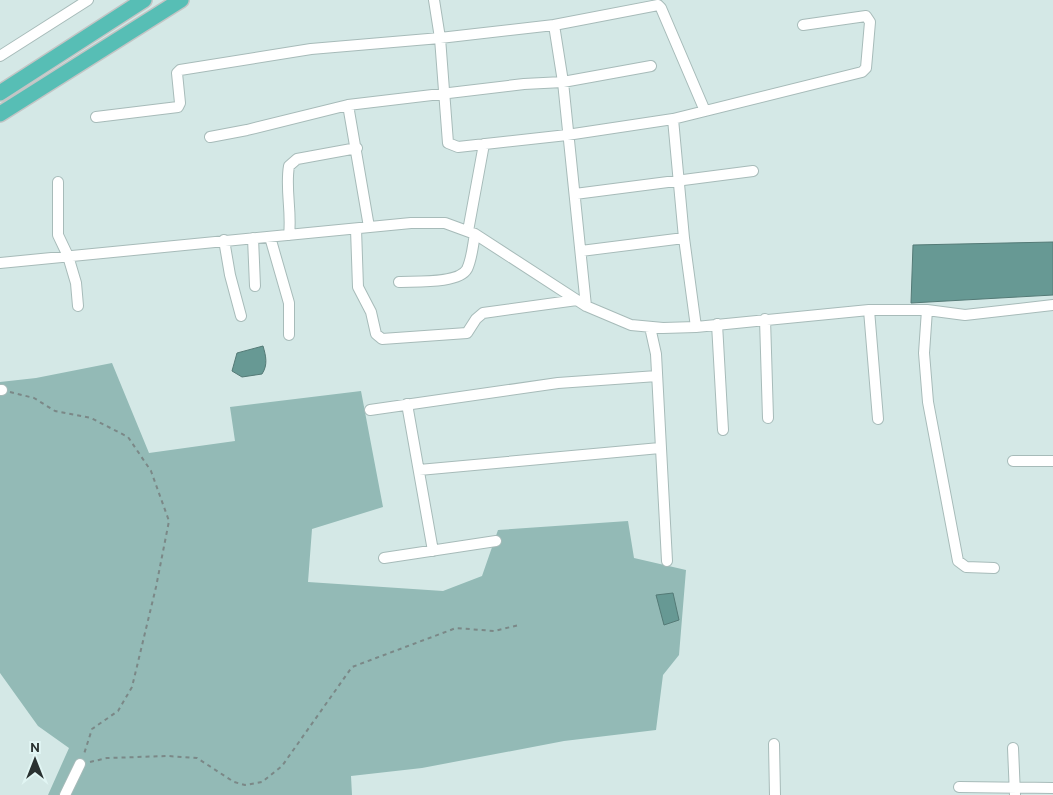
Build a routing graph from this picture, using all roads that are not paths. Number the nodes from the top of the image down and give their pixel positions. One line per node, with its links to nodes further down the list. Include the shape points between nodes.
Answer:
1 (88, 0): 8 (street)
2 (144, 0): 11 (highway)
3 (181, 0): 15 (highway)
4 (434, 0): 7 (street)
5 (554, 25): 7 (street); 10 (street); 14 (street, via 658,5)
6 (803, 25): 14 (street, via 866,16 870,22 866,68 862,72)
7 (440, 38): 12 (street); 16 (street, via 311,49 179,70 176,73 178,107)
8 (0, 56)
9 (651, 66): 10 (street)
10 (563, 82): 12 (street); 18 (street)
11 (0, 93)
12 (445, 93): 13 (street); 20 (street, via 448,143 458,147)
13 (348, 106): 19 (street); 21 (street)
14 (705, 111): 17 (street)
15 (0, 114)
16 (96, 117)
17 (673, 119): 18 (street); 23 (street)
18 (567, 135): 20 (street); 25 (street)
19 (210, 137)
20 (484, 144): 28 (street)
21 (357, 148): 26 (street); 29 (street, via 297,159 289,166 286,181 291,219)
22 (753, 171): 23 (street)
23 (678, 179): 25 (street); 32 (street)
24 (58, 182): 35 (street, via 58,235)
25 (575, 194): 34 (street)
26 (368, 227): 27 (street); 28 (street, via 445,224)
27 (356, 228): 29 (street); 39 (street, via 358,288 376,334 382,339 467,333 483,314)
28 (472, 232): 37 (street, via 467,269 459,276); 39 (street)
29 (289, 235): 30 (street)
30 (270, 237): 31 (street); 49 (street, via 288,303)
31 (253, 238): 33 (street); 38 (street)
32 (684, 238): 34 (street); 48 (street)
33 (224, 240): 35 (street); 44 (street)
34 (581, 251): 39 (street)
35 (68, 256): 36 (street); 41 (street, via 76,283)
36 (0, 263)
37 (398, 282)
38 (255, 286)
39 (581, 303): 47 (street, via 631,324)
40 (1053, 305): 43 (street, via 965,315)
41 (78, 306)
42 (869, 310): 43 (street); 45 (street); 54 (street)
43 (927, 310): 64 (street, via 924,353 928,402 958,561 966,567)
44 (241, 316)
45 (765, 319): 46 (street); 53 (street)
46 (717, 324): 48 (street); 55 (street)
47 (650, 326): 48 (street); 50 (street)
48 (696, 327)
49 (288, 334)
50 (657, 376): 51 (street, via 558,383); 56 (street)
51 (407, 404): 52 (street); 59 (street)
52 (370, 410)
53 (768, 418)
54 (878, 419)
55 (723, 430)
56 (660, 448): 59 (street); 63 (street)
57 (1013, 461): 58 (street)
58 (1053, 461)
59 (419, 470): 61 (street)
60 (496, 541): 61 (street)
61 (433, 551): 62 (street)
62 (384, 558)
63 (666, 561)
64 (994, 568)
65 (774, 744): 72 (street)
66 (1013, 748): 70 (street)
67 (80, 764): 71 (street)
68 (959, 787): 70 (street)
69 (1053, 788): 70 (street)
70 (1015, 791)
71 (65, 795)
72 (775, 795)

